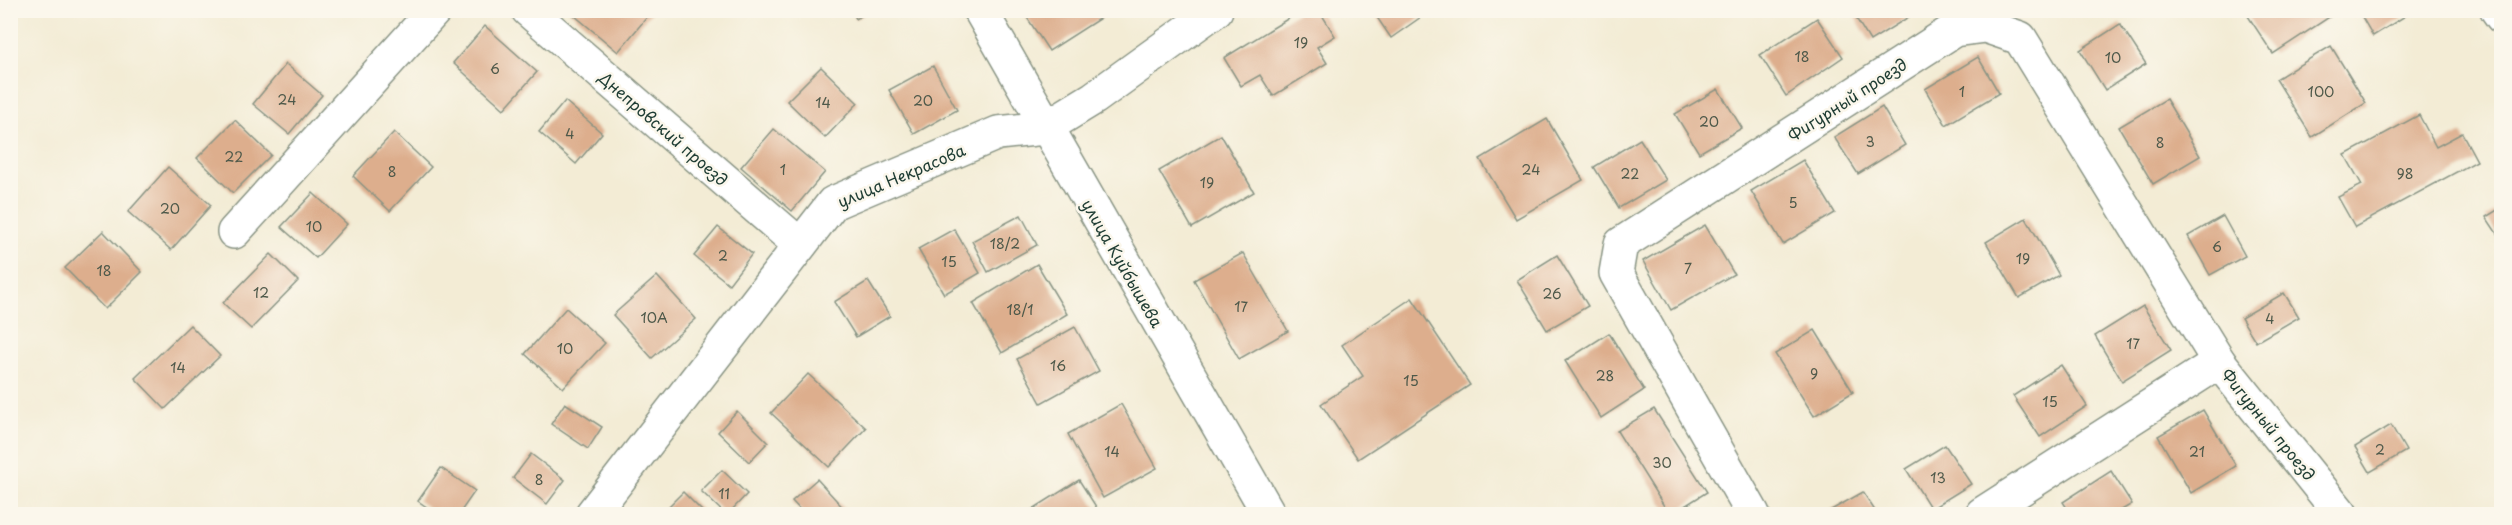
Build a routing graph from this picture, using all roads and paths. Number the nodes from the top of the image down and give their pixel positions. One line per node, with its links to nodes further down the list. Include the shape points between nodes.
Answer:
1 (435, 10): 8 (street)
2 (528, 10): 9 (street, Днепровский проезд)
3 (980, 10): 7 (street, улица Куйбышева)
4 (1216, 10): 7 (street, улица Некрасова, via 1094,98)
5 (2497, 10): 6 (street)
6 (2502, 17)
7 (1045, 128): 9 (street, улица Некрасова, via 998,133 833,203); 12 (street, улица Куйбышева)
8 (234, 232)
9 (800, 245): 11 (street, улица Некрасова)
10 (2219, 362): 13 (street, Фигурный проезд, via 2019,38 1985,26 1954,30 1622,244 1616,273); 14 (street, Фигурный проезд); 15 (street, Фигурный проезд)
11 (592, 514)
12 (1269, 514)
13 (1753, 514)
14 (1982, 514)
15 (2341, 514)

